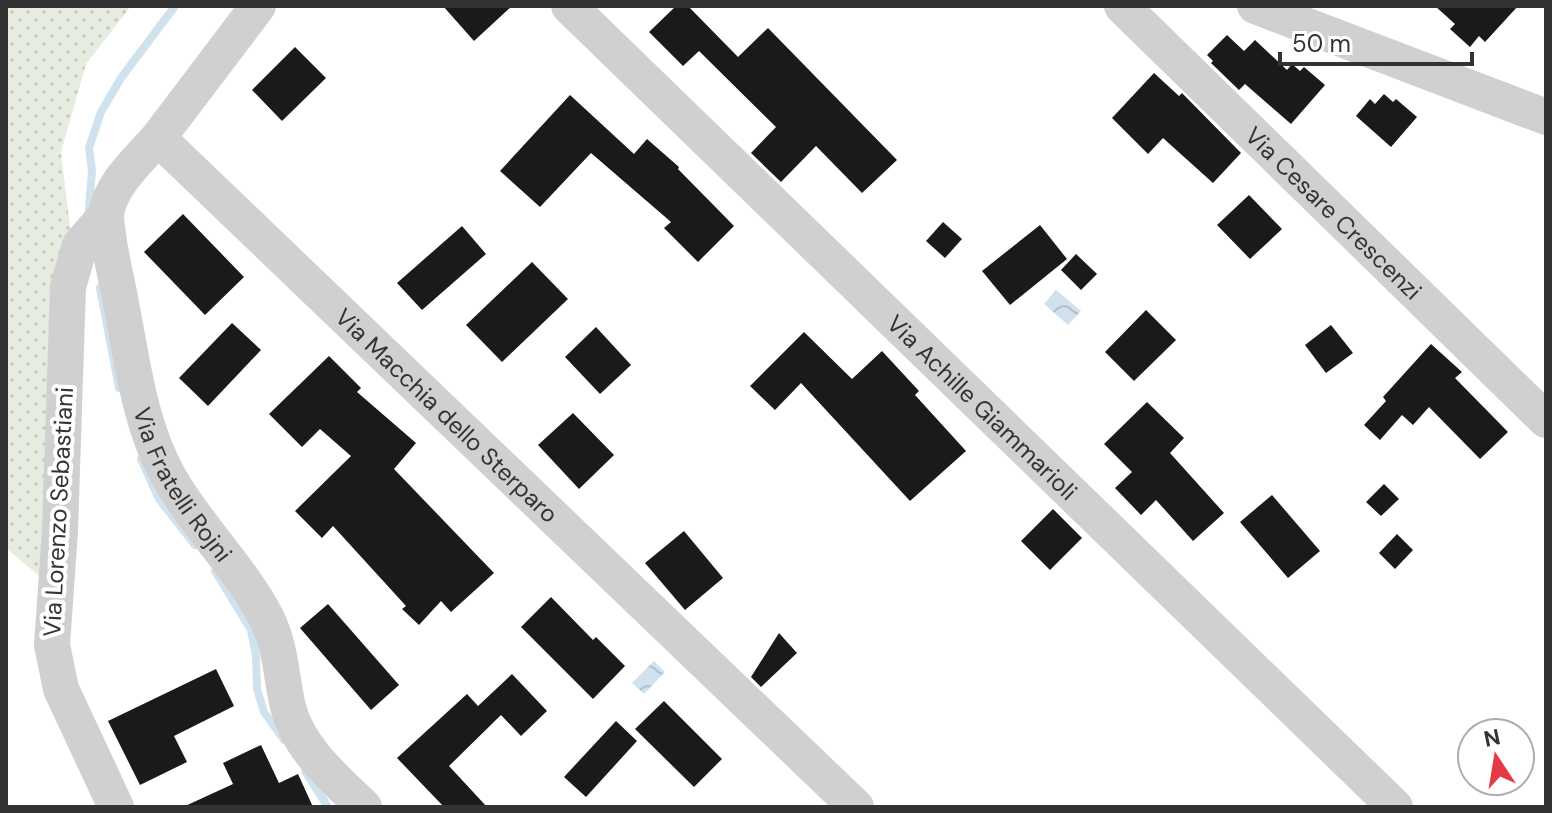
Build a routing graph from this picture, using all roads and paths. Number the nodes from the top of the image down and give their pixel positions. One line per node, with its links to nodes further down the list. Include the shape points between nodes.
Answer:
1 (258, 6): 6 (street)
2 (569, 6): 12 (street, Via Achille Giammarioli)
3 (1122, 6): 8 (street, Via Cesare Crescenzi)
4 (1255, 6): 5 (street)
5 (1546, 117)
6 (158, 138): 7 (street, via 115,188); 11 (street, Via Macchia dello Sterparo)
7 (106, 215): 9 (street, Via Lorenzo Sebastiani, via 80,245 68,287 52,645 61,689); 10 (street, Via Fratelli Rojni, via 138,387 158,456 269,622 288,707 299,731 322,765)
8 (1546, 420)
9 (116, 807)
10 (364, 807)
11 (856, 807)
12 (1395, 807)

